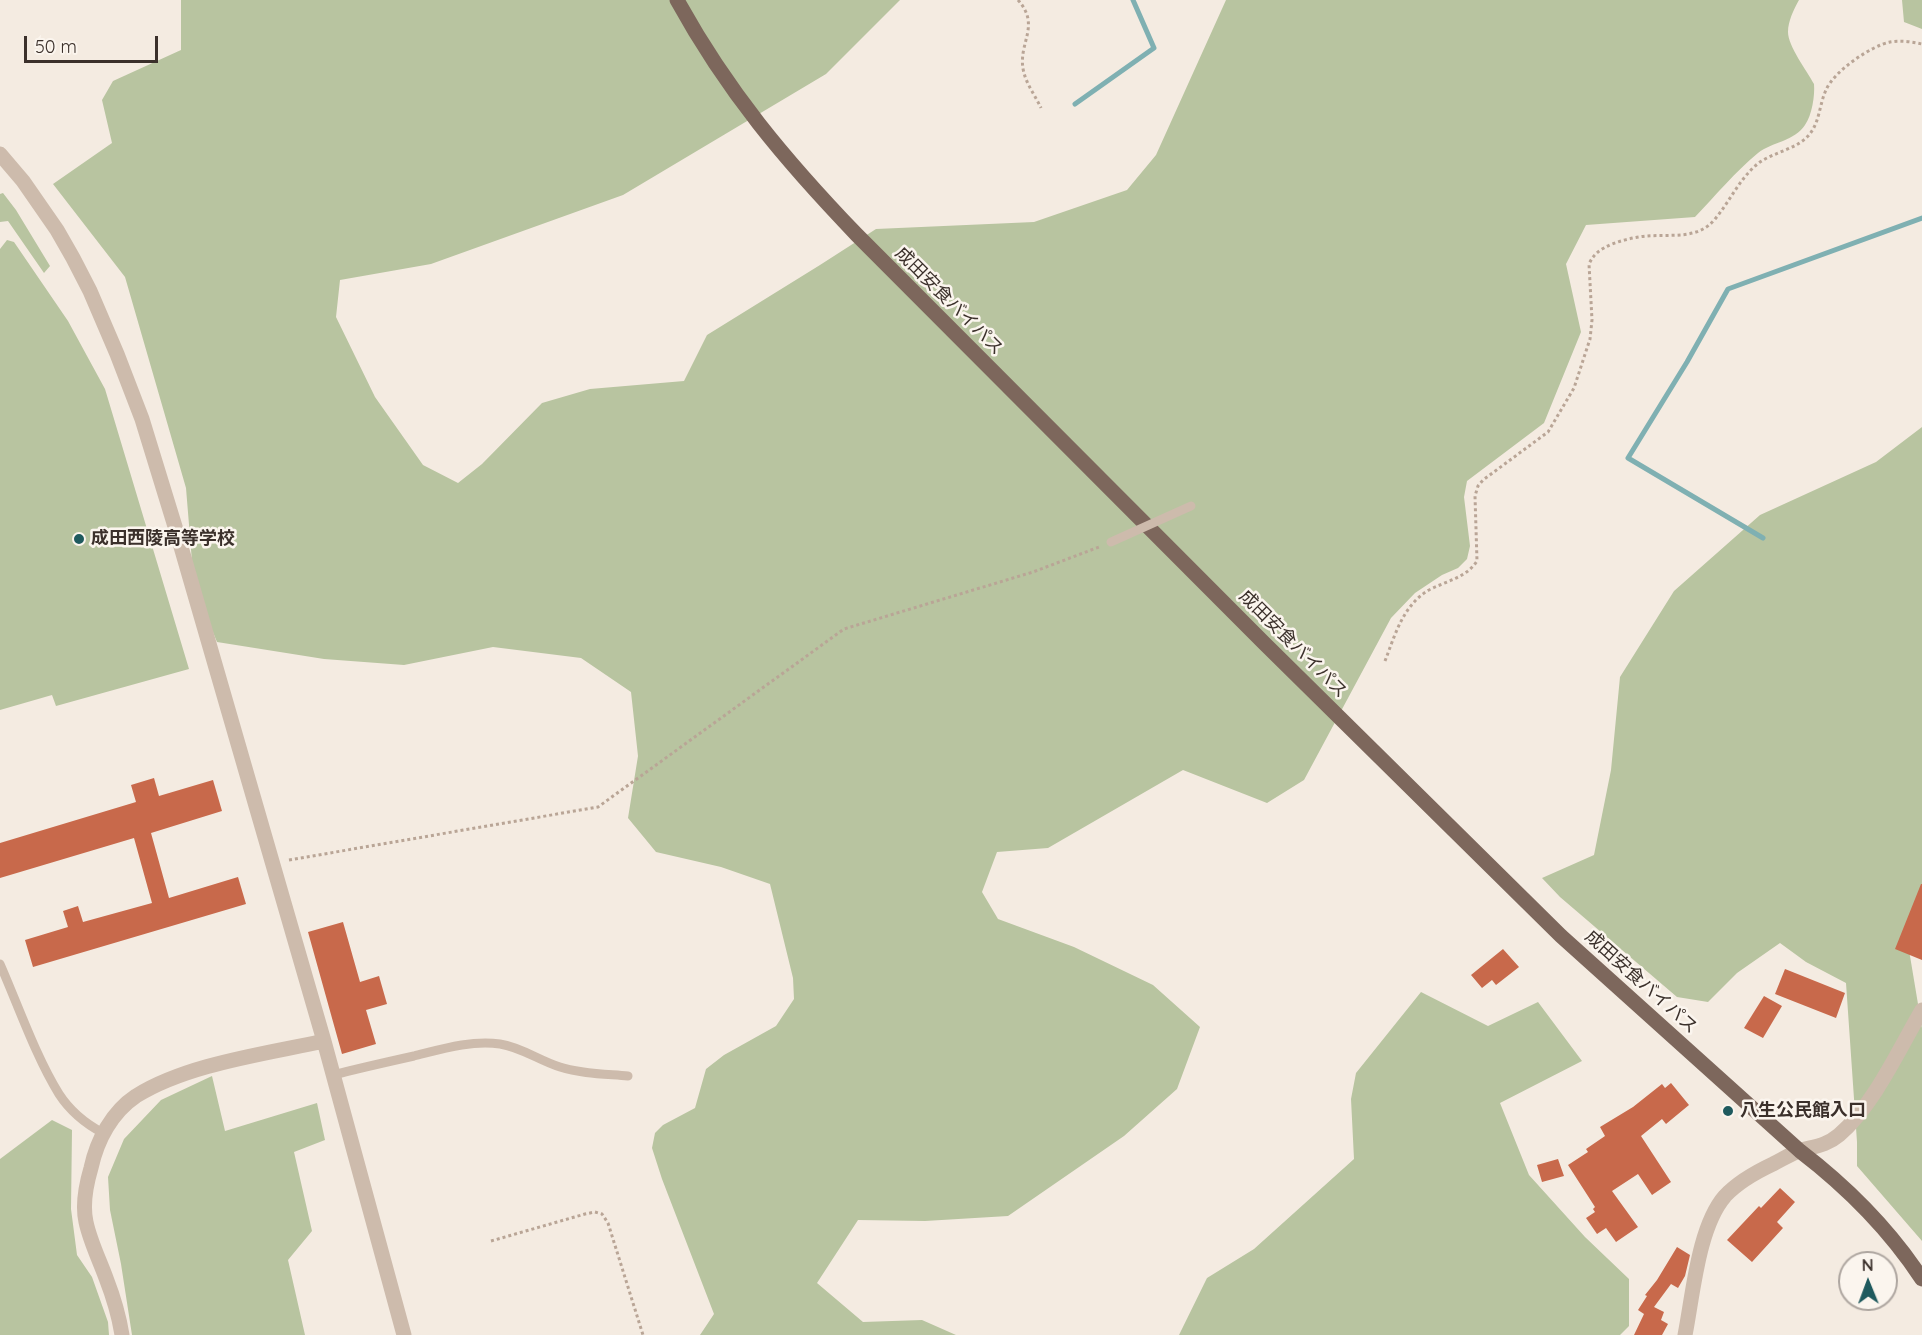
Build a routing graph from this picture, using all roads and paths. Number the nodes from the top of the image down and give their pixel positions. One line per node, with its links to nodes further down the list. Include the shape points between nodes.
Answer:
1 (677, 0): 16 (main road, 成田安食バイパス, via 720,72 778,148 902,281 1561,936)
2 (1018, 0): 4 (path, via 1026,9 1030,26 1023,48 1024,73)
3 (1922, 44): 8 (path, via 1888,42 1844,68 1829,84 1809,135 1750,171 1704,230 1634,237 1604,247 1592,257 1590,339 1574,388 1548,432 1478,486 1477,561 1462,575 1427,591 1407,610)
4 (1041, 108)
5 (0, 154): 9 (street, via 57,230 90,291 117,354 170,510)
6 (1191, 506): 7 (lane, bridge)
7 (1111, 542): 9 (path, via 1033,572 844,629 598,807)
8 (1385, 661)
9 (273, 862): 12 (street)
10 (0, 964): 15 (lane, via 59,1095 89,1126)
11 (1922, 1010): 16 (street, via 1865,1106 1840,1134 1824,1145)
12 (324, 1041): 13 (street); 15 (street, via 218,1064 171,1079 135,1097)
13 (333, 1075): 14 (lane, via 484,1043 519,1049 561,1067); 20 (street)
14 (628, 1076)
15 (103, 1133): 19 (street, via 85,1191 85,1220)
16 (1800, 1151): 18 (main road, 成田安食バイパス, via 1867,1210 1895,1240); 22 (street, via 1754,1173 1723,1198 1701,1247)
17 (491, 1241): 21 (path, via 585,1214 602,1214)
18 (1922, 1279)
19 (122, 1335)
20 (404, 1335)
21 (643, 1335)
22 (1685, 1335)

